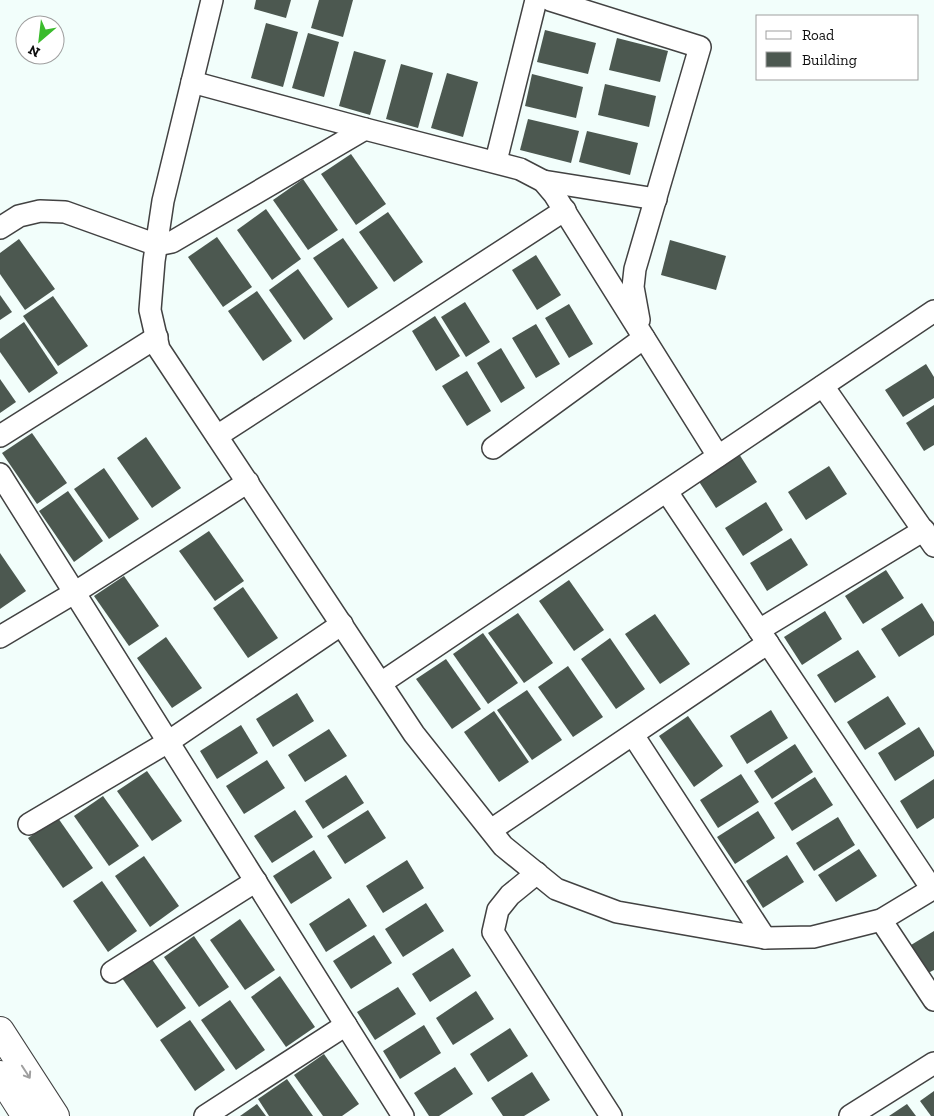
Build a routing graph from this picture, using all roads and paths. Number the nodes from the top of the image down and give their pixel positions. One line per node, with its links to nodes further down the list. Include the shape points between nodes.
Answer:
1 (212, 0): 4 (street)
2 (536, 0): 6 (street)
3 (550, 0): 8 (street, via 700,47)
4 (192, 82): 5 (street); 11 (street, via 163,201)
5 (365, 129): 6 (street); 11 (street, via 172,242)
6 (496, 162): 7 (street, via 520,168)
7 (543, 181): 8 (street); 9 (street)
8 (656, 198): 13 (street, via 635,269 633,287)
9 (565, 210): 13 (street); 17 (street)
10 (0, 228): 11 (street, via 19,216 40,211 65,212)
11 (157, 245): 14 (street, via 150,310)
12 (934, 311): 15 (street)
13 (642, 335): 18 (street); 19 (street)
14 (157, 338): 16 (street); 17 (street, via 159,349)
15 (823, 386): 19 (street); 23 (street)
16 (0, 436)
17 (217, 436): 21 (street)
18 (493, 448)
19 (718, 456): 22 (street)
20 (0, 474): 24 (street)
21 (248, 482): 24 (street); 25 (street)
22 (667, 490): 27 (street); 28 (street)
23 (929, 538): 27 (street)
24 (74, 593): 26 (street); 30 (street)
25 (342, 624): 28 (street); 30 (street)
26 (0, 637)
27 (764, 637): 29 (street); 35 (street)
28 (381, 683): 32 (street, via 414,734)
29 (633, 735): 32 (street); 37 (street)
30 (168, 742): 31 (street); 34 (street)
31 (29, 824)
32 (491, 830): 33 (street, via 503,846)
33 (537, 873): 37 (street, via 556,889 617,912); 48 (street, via 510,895 498,910 493,932)
34 (256, 881): 38 (street); 40 (street)
35 (933, 888): 36 (street)
36 (881, 920): 37 (street, via 813,937); 39 (street)
37 (765, 938)
38 (112, 972)
39 (934, 1000)
40 (346, 1025): 46 (street); 47 (street)
41 (0, 1031): 45 (street, one-way to 45)
42 (934, 1062): 49 (street)
43 (0, 1075): 44 (street)
44 (26, 1116)
45 (55, 1116)
46 (205, 1116)
47 (403, 1116)
48 (611, 1116)
49 (850, 1116)

